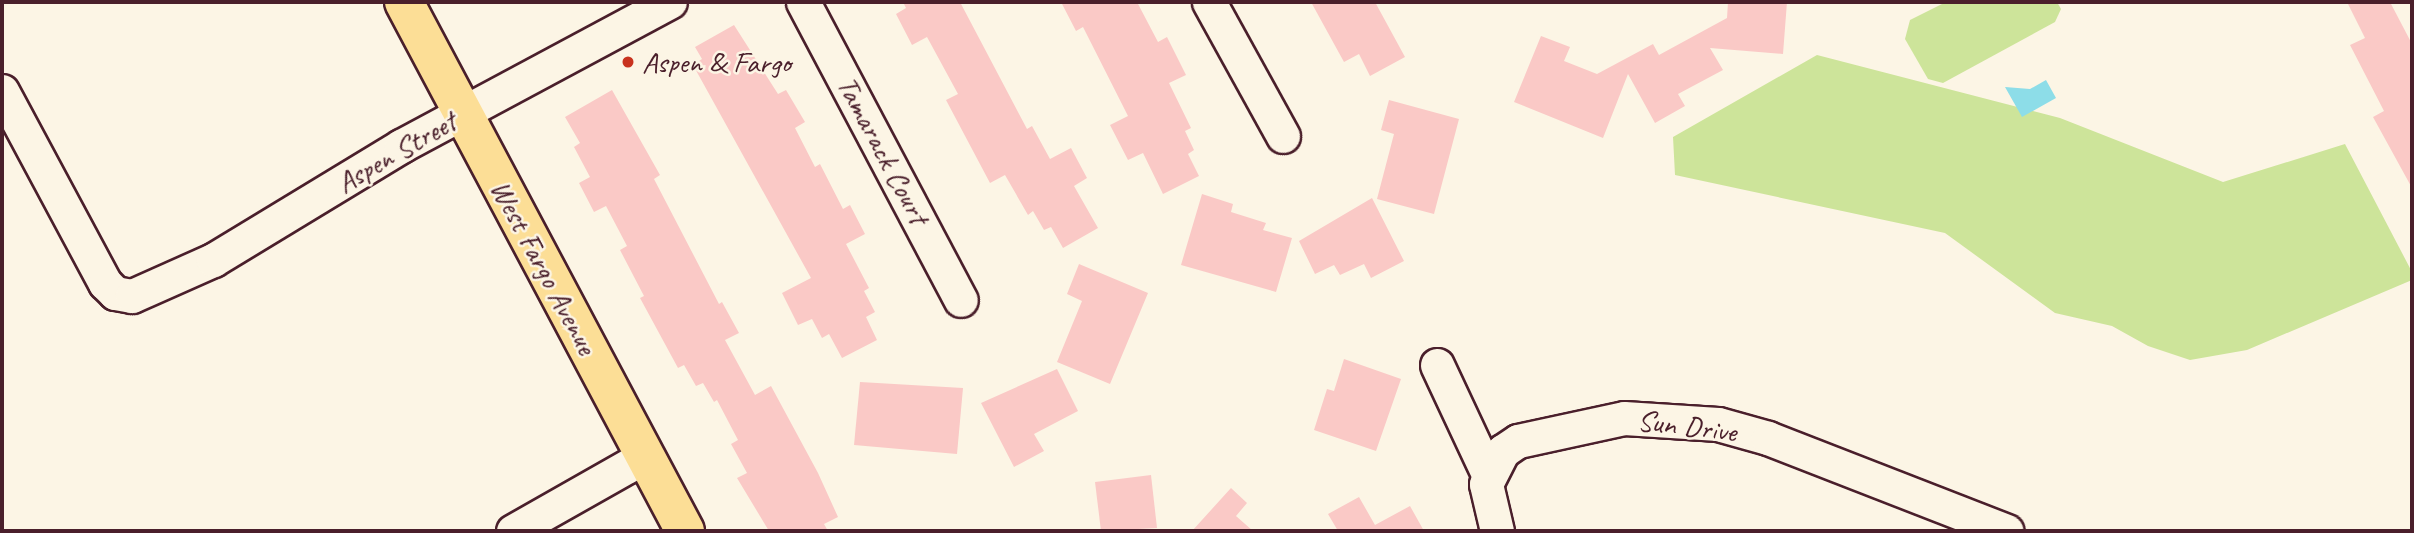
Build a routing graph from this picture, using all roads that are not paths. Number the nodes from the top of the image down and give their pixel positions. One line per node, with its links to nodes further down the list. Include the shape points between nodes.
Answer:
1 (404, 2): 6 (main road, West Fargo Avenue)
2 (670, 2): 6 (street, Aspen Street)
3 (803, 2): 8 (street, Tamarack Court)
4 (1209, 2): 7 (street)
5 (2, 91): 6 (street, Aspen Street, via 105,283 122,296 152,291 213,260)
6 (464, 113): 10 (main road, West Fargo Avenue)
7 (1283, 136)
8 (961, 300)
9 (1437, 365): 11 (street)
10 (645, 457): 12 (street); 13 (main road, West Fargo Avenue)
11 (1488, 474): 14 (street, via 1486,498); 15 (street, Sun Drive, via 1503,451 1518,441 1603,420 1718,424 1768,438)
12 (513, 531)
13 (685, 531)
14 (1497, 531)
15 (2007, 531)

